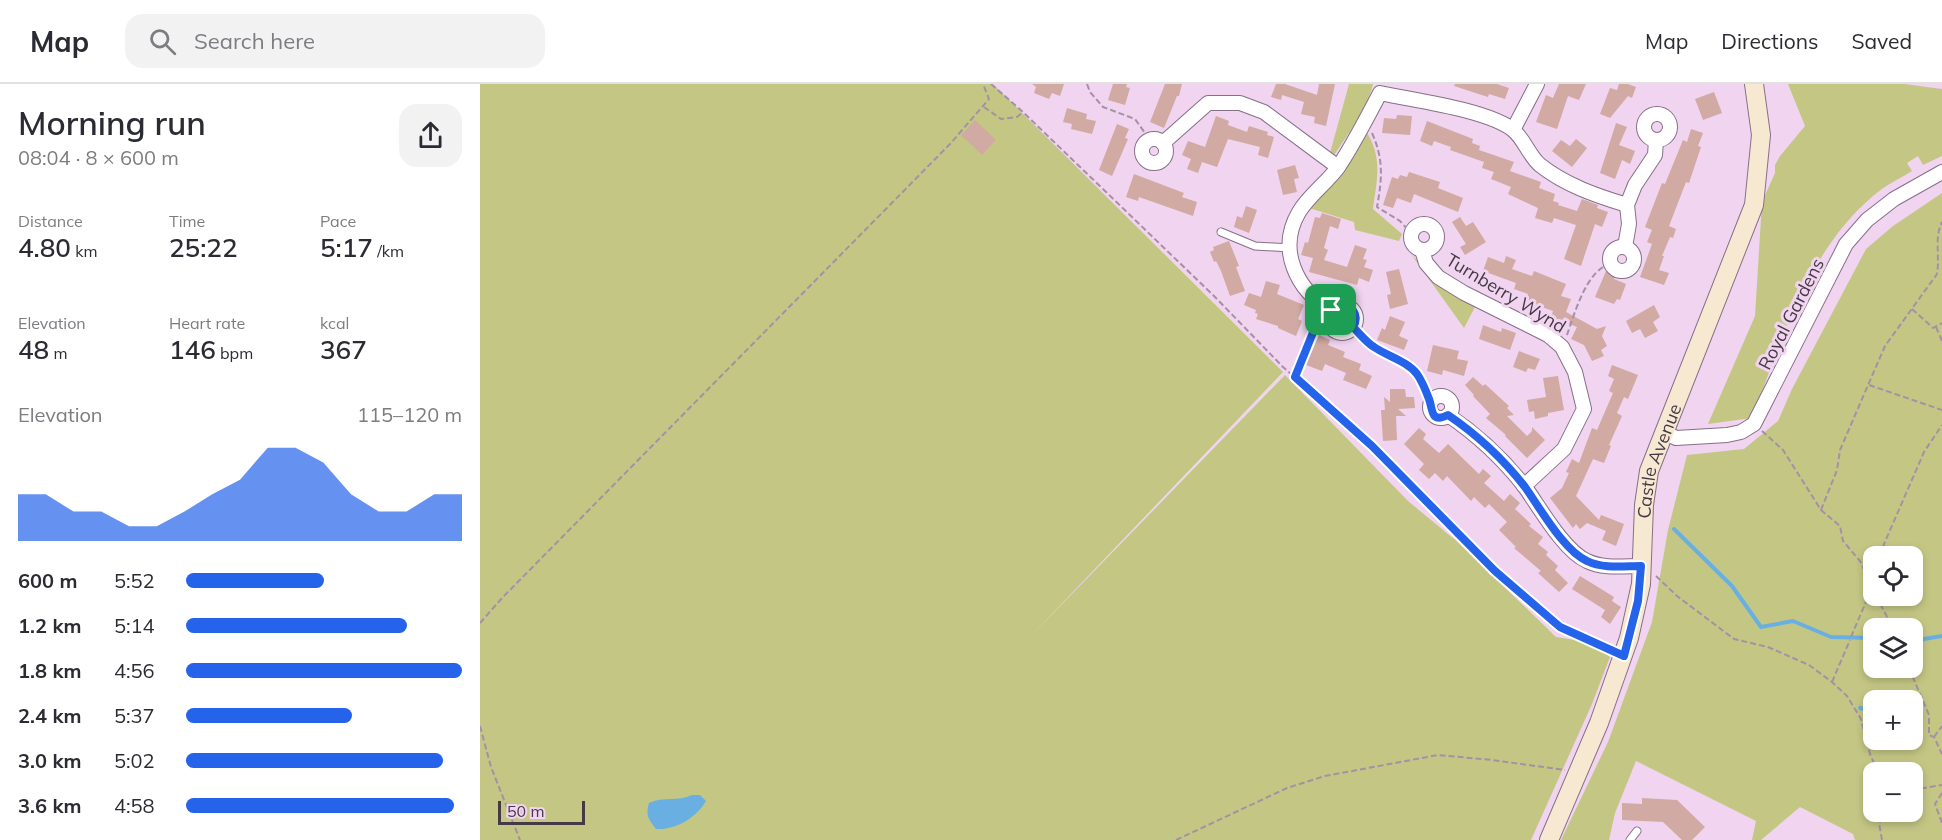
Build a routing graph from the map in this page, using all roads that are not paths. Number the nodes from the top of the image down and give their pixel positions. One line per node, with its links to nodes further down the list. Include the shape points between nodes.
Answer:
1 (1538, 84): 4 (street)
2 (1754, 84): 16 (street, Castle Avenue, via 1761,135 1754,205)
3 (1381, 88): 4 (street, via 1478,114); 7 (street)
4 (1513, 130): 9 (street, via 1539,164 1570,184)
5 (1656, 140): 9 (street, via 1655,155)
6 (1157, 142): 7 (street, via 1208,103 1240,103 1264,112)
7 (1338, 167): 12 (street, via 1299,211 1290,233)
8 (1942, 172): 16 (street, Royal Gardens, via 1894,200 1846,244 1755,424 1727,435 1676,438)
9 (1627, 205): 11 (street)
10 (1221, 232): 12 (lane, via 1255,246)
11 (1625, 247): 11 (street, via 1611,252 1611,264 1619,271 1632,265 1633,254)
12 (1290, 248): 14 (street, via 1290,262 1302,285)
13 (1422, 250): 13 (street, Turnberry Wynd, via 1436,243 1436,230 1425,224 1411,233 1414,246); 17 (street, Turnberry Wynd, via 1426,263 1438,277 1548,335 1562,347 1575,372 1584,409 1564,449)
14 (1330, 313): 14 (street, via 1342,305 1351,308 1356,319 1353,327 1345,333 1336,332 1329,324)
15 (1431, 403): 17 (street, via 1438,396 1446,397 1452,405 1448,415 1500,459)
16 (1664, 432): 18 (street, Castle Avenue, via 1649,471)
17 (1524, 486): 18 (street, via 1568,545 1586,561)
18 (1641, 568): 20 (street, Castle Avenue, via 1638,601 1624,656)
19 (1636, 831): 21 (lane)
20 (1549, 840)
21 (1630, 840)

